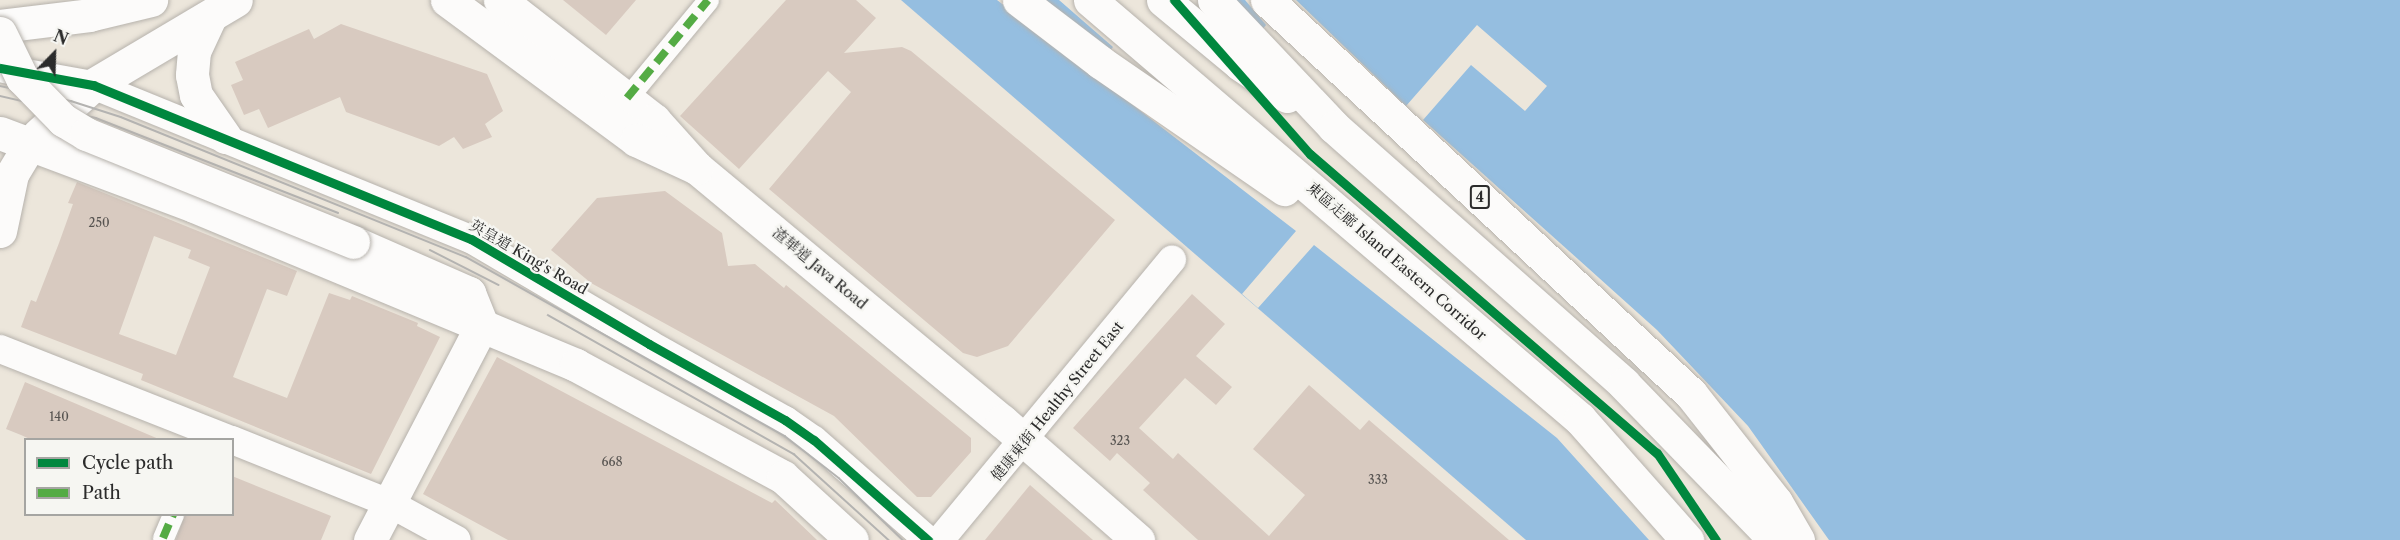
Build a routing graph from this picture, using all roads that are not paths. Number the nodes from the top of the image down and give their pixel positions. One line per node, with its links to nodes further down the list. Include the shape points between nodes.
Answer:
1 (151, 0): 11 (main road, via 89,15)
2 (447, 0): 19 (main road, via 636,140)
3 (500, 0): 15 (main road, 渣華道 Java Road)
4 (708, 0): 15 (street)
5 (1019, 0): 22 (main road, via 1109,68)
6 (1090, 0): 22 (main road, 東區走廊 Island Eastern Corridor)
7 (1163, 0): 16 (main road, via 1240,64)
8 (1214, 0): 16 (main road)
9 (1267, 0): 39 (main road, 4, via 1691,394 1776,502)
10 (223, 8): 14 (main road); 17 (main road, via 195,51 192,75 196,95)
11 (0, 26)
12 (0, 33): 23 (main road, bridge, via 22,78 63,120 86,134 469,292)
13 (0, 68): 14 (street, 英皇道 King's Road)
14 (93, 85): 17 (street, 英皇道 King's Road); 18 (main road)
15 (627, 98): 19 (main road, 渣華道 Java Road, via 654,120)
16 (1334, 127): 38 (main road, via 1624,384)
17 (225, 137): 34 (street, 英皇道 King's Road, via 471,239 649,345 786,420)
18 (15, 138): 20 (main road); 23 (main road, via 167,195)
19 (697, 168): 27 (main road, 渣華道 Java Road)
20 (0, 231)
21 (1172, 260): 27 (street, 健康東街 Healthy Street East)
22 (1433, 293): 37 (main road, 東區走廊 Island Eastern Corridor, via 1580,418)
23 (482, 324): 28 (main road); 33 (main road, via 576,365 761,464 799,490)
24 (0, 349): 25 (street)
25 (227, 438)
26 (234, 441): 28 (street)
27 (1026, 441): 35 (street, 健康東街 Healthy Street East); 36 (main road, 渣華道 Java Road)
28 (389, 503): 31 (main road); 32 (street)
29 (172, 516): 30 (street)
30 (163, 538)
31 (370, 540)
32 (457, 540)
33 (852, 540)
34 (928, 540)
35 (940, 540)
36 (1138, 540)
37 (1687, 540)
38 (1774, 540)
39 (1798, 540)

